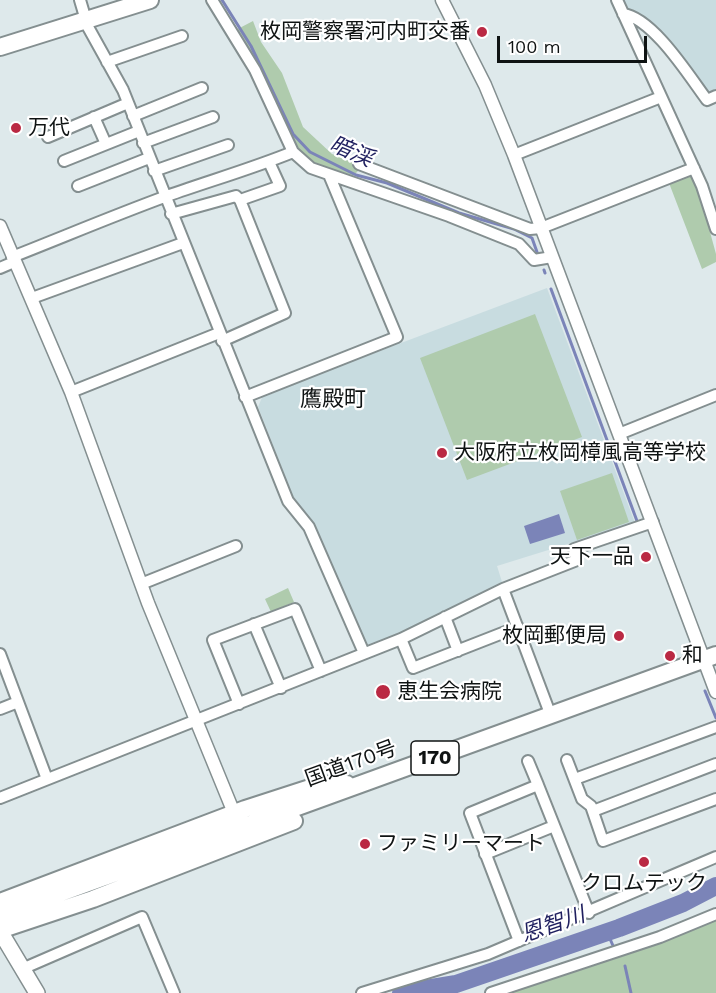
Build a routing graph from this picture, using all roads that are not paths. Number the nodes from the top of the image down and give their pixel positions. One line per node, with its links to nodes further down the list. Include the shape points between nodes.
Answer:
1 (80, 0): 7 (street)
2 (150, 0): 7 (highway)
3 (212, 0): 23 (street, via 255,70)
4 (442, 0): 24 (street, via 485,85)
5 (618, 0): 6 (street)
6 (623, 14): 12 (street, via 633,15 658,38 707,100); 13 (street)
7 (85, 21): 9 (highway); 10 (street)
8 (182, 36): 10 (street)
9 (0, 47)
10 (107, 62): 14 (street)
11 (202, 88): 15 (street)
12 (716, 96)
13 (661, 97): 24 (street); 29 (street)
14 (128, 103): 15 (street); 16 (street)
15 (133, 116): 18 (street)
16 (94, 117): 19 (street); 21 (street)
17 (213, 117): 20 (street)
18 (139, 131): 20 (street); 21 (street)
19 (48, 137)
20 (143, 143): 25 (street)
21 (106, 144): 26 (street)
22 (228, 145): 30 (street)
23 (293, 152): 27 (street); 31 (street, via 311,168)
24 (514, 155): 37 (street)
25 (149, 158): 30 (street); 32 (street)
26 (64, 161)
27 (269, 162): 33 (street); 34 (street, via 280,186)
28 (359, 164): 37 (street, via 530,229)
29 (694, 168): 37 (street); 38 (street)
30 (154, 171): 33 (street)
31 (330, 177): 40 (street, via 449,216 519,244 534,260); 47 (street, via 397,337)
32 (78, 186)
33 (164, 197): 35 (street); 41 (street)
34 (240, 200): 35 (street, via 236,196); 44 (street, via 285,313)
35 (171, 214): 39 (street)
36 (0, 226): 41 (street)
37 (541, 228): 40 (street)
38 (716, 229)
39 (183, 243): 43 (street); 44 (street)
40 (552, 257): 48 (street)
41 (13, 259): 42 (street); 43 (street)
42 (0, 268)
43 (33, 298): 45 (street)
44 (220, 337): 45 (street); 47 (street)
45 (71, 392): 51 (street)
46 (716, 395): 48 (street)
47 (245, 397): 58 (street, via 288,501 309,527)
48 (619, 434): 49 (street)
49 (653, 522): 52 (street, via 574,549 577,560); 60 (street)
50 (236, 546): 51 (street)
51 (141, 584): 68 (street)
52 (503, 589): 53 (street); 55 (street)
53 (445, 617): 56 (street); 57 (street)
54 (254, 624): 61 (street, via 295,609); 62 (street); 65 (street, via 213,640)
55 (518, 627): 57 (street); 67 (street)
56 (400, 639): 57 (street, via 413,668); 58 (street)
57 (458, 651)
58 (364, 653): 61 (street)
59 (0, 654): 64 (street)
60 (710, 657): 63 (street); 67 (highway, 国道170号 / 170)
61 (321, 671): 62 (street)
62 (281, 688): 65 (street)
63 (716, 692)
64 (18, 702): 66 (street); 73 (street)
65 (238, 704): 68 (street)
66 (0, 709)
67 (551, 716): 75 (highway, 国道170号 / 170)
68 (196, 720): 73 (street); 80 (street)
69 (716, 727): 74 (street)
70 (567, 760): 74 (street)
71 (528, 761): 76 (street)
72 (716, 764): 79 (street)
73 (47, 779): 77 (street)
74 (575, 779): 79 (street, via 582,799)
75 (366, 783): 80 (highway, 170, via 319,785); 87 (highway, 国道170号 / 170); 88 (highway, 170, via 328,807)
76 (538, 785): 81 (street); 82 (street, via 470,813)
77 (0, 798)
78 (716, 799): 79 (street, via 603,841)
79 (592, 811)
80 (234, 813): 84 (highway, 170)
81 (554, 826): 82 (street); 85 (street)
82 (485, 854): 89 (street)
83 (716, 857): 85 (street)
84 (0, 902)
85 (589, 913): 89 (street)
86 (716, 914): 94 (street, via 660,937)
87 (0, 915)
88 (0, 931): 90 (main road)
89 (519, 941): 93 (street)
90 (22, 969): 91 (main road); 92 (street, via 142,917)
91 (37, 993)
92 (174, 993)
93 (362, 993)
94 (491, 993)

